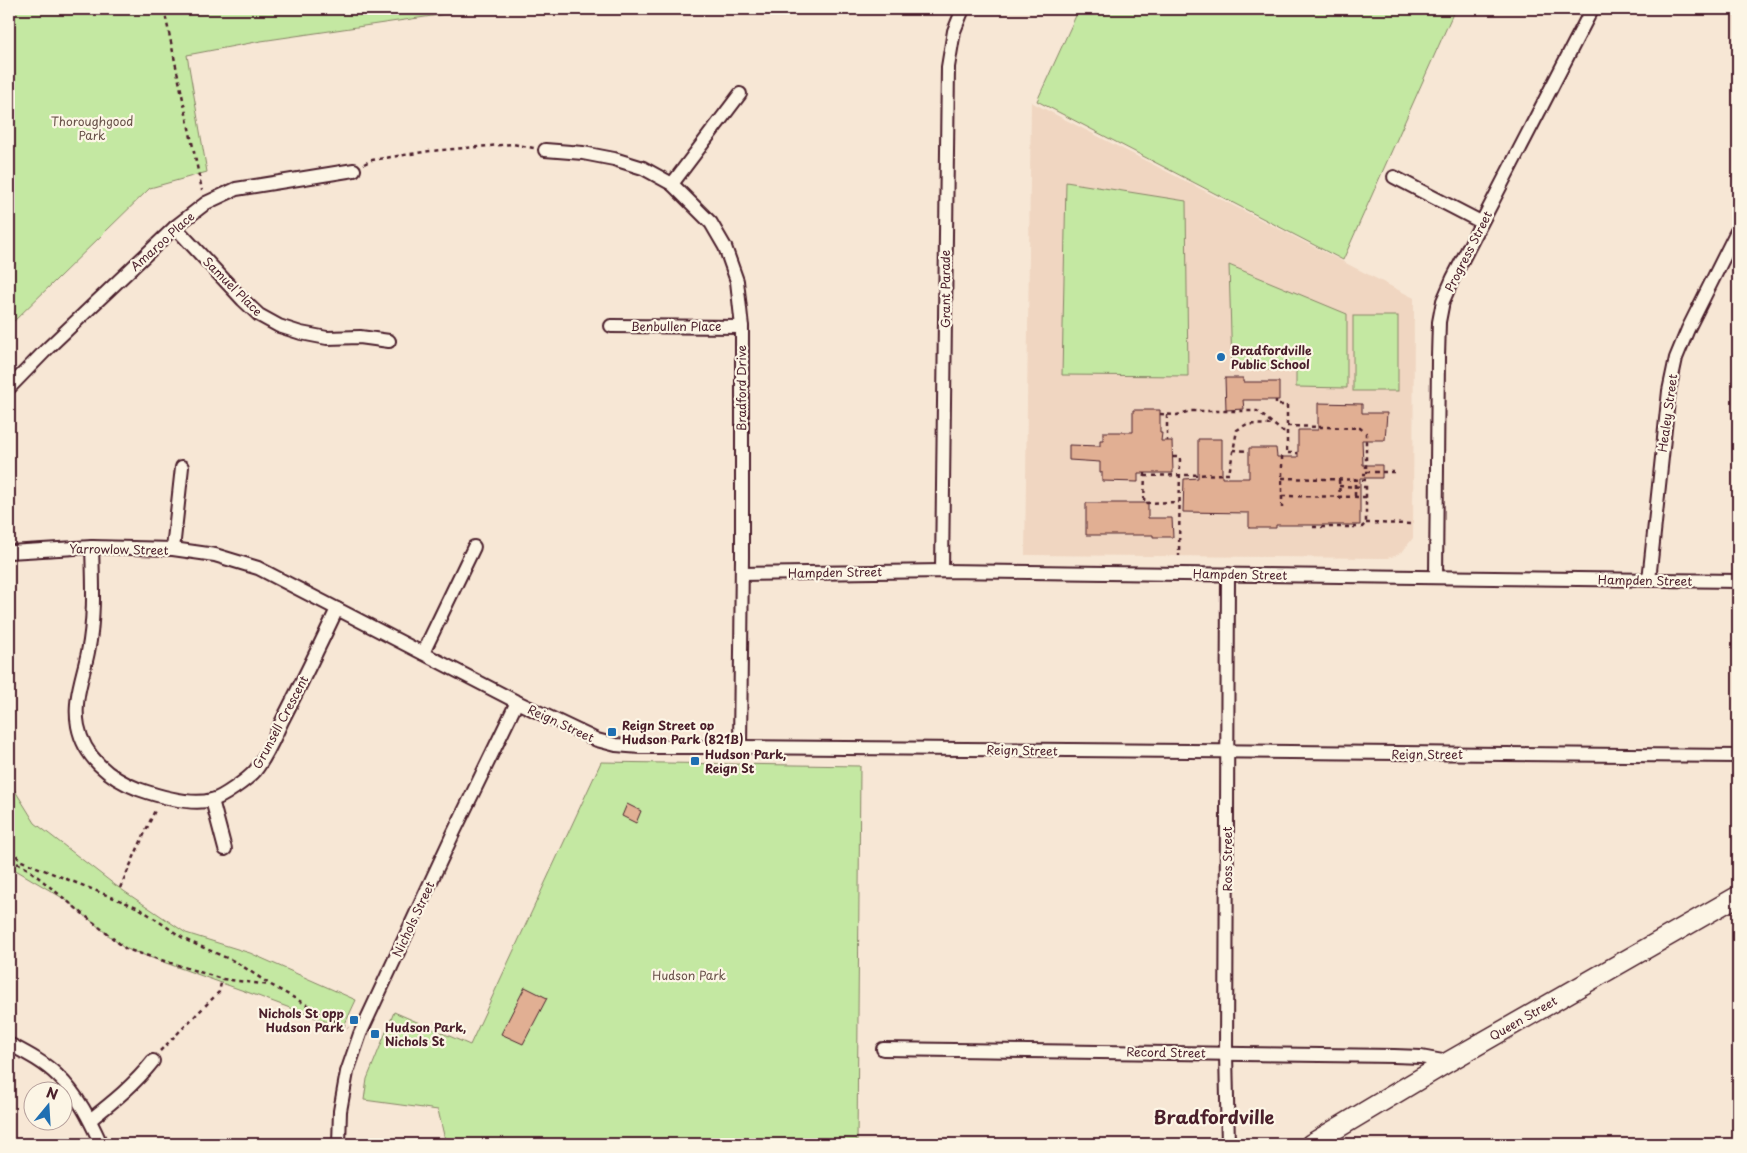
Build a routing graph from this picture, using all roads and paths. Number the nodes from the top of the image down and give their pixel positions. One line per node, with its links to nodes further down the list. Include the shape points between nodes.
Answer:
1 (164, 9): 9 (path)
2 (963, 9): 60 (street, Grant Parade, via 954,31 948,67)
3 (1592, 9): 10 (street, Progress Street)
4 (740, 94): 8 (street)
5 (545, 150): 6 (path, via 512,144 430,151 372,160); 8 (street, Bradford Drive, via 614,159 643,168)
6 (354, 170): 9 (street, Amaroo Place, via 236,189)
7 (1394, 178): 10 (street)
8 (672, 184): 14 (street, Bradford Drive, via 711,224 725,247 737,281)
9 (206, 203): 11 (street, Amaroo Place)
10 (1481, 222): 63 (street, Progress Street, via 1443,300 1439,322)
11 (175, 227): 15 (street, Samuel Place, via 243,300 259,315 279,326 327,338 360,337); 16 (street, Amaroo Place)
12 (1738, 229): 64 (street, Healey Street, via 1676,358 1668,391)
13 (611, 326): 14 (street, Benbullen Place)
14 (742, 327): 61 (street, Bradford Drive)
15 (389, 341)
16 (9, 388)
17 (1276, 400): 23 (path, via 1276,405 1287,405)
18 (1160, 414): 19 (path)
19 (1167, 414): 22 (path, via 1257,411); 27 (path)
20 (1336, 422): 24 (path)
21 (1358, 422): 25 (path)
22 (1274, 425): 26 (path); 28 (path, via 1247,424 1237,430)
23 (1287, 426): 24 (path); 26 (path)
24 (1336, 427): 25 (path)
25 (1358, 428): 36 (path, via 1366,433)
26 (1287, 431): 31 (path)
27 (1167, 441)
28 (1233, 450): 29 (path); 39 (path, via 1229,474)
29 (1249, 452)
30 (1276, 452): 32 (path)
31 (1287, 452): 32 (path); 33 (path)
32 (1282, 453): 40 (path)
33 (1298, 453)
34 (1173, 457): 39 (path, via 1180,457)
35 (182, 467): 57 (street)
36 (1366, 468)
37 (1396, 472): 38 (path)
38 (1365, 473)
39 (1179, 475): 50 (path); 50 (path, via 1145,474 1144,503)
40 (1282, 478): 42 (path); 46 (path)
41 (1355, 479): 42 (path); 44 (path); 45 (path, via 1366,481)
42 (1339, 480): 43 (path)
43 (1339, 486): 44 (path); 49 (path)
44 (1355, 487): 45 (path); 47 (path)
45 (1366, 487): 48 (path)
46 (1282, 496): 49 (path); 51 (path)
47 (1355, 496): 48 (path); 49 (path)
48 (1366, 497): 52 (path)
49 (1340, 498)
50 (1179, 502): 59 (path)
51 (1282, 508)
52 (1366, 523): 53 (path); 54 (path, via 1362,527)
53 (1414, 524)
54 (1312, 527)
55 (92, 546): 57 (street, Yarrowlow Street); 58 (street, Yarrowlow Street); 72 (street, Grunsell Crescent, via 92,626 76,702 78,727 88,751 102,768 123,783)
56 (474, 547): 67 (street)
57 (172, 549): 66 (street, Yarrowlow Street, via 258,568)
58 (9, 552)
59 (1179, 556)
60 (942, 571): 61 (street, Hampden Street); 62 (street, Hampden Street)
61 (742, 574): 69 (street, Bradford Drive)
62 (1228, 574): 63 (street, Hampden Street); 70 (street, Ross Street)
63 (1436, 577): 64 (street, Hampden Street)
64 (1648, 580): 65 (street, Hampden Street)
65 (1738, 581)
66 (337, 609): 67 (street, Reign Street); 73 (street, Grunsell Crescent, via 262,761 236,787)
67 (423, 653): 68 (street, Reign Street)
68 (517, 702): 69 (street, Reign Street, via 597,740 616,745); 82 (street, Nichols Street)
69 (740, 747): 70 (street, Reign Street)
70 (1228, 752): 71 (street, Reign Street); 85 (street, Ross Street)
71 (1738, 756)
72 (161, 796): 73 (street, Grunsell Crescent, via 182,801); 78 (path)
73 (212, 800): 75 (street)
74 (9, 842): 77 (path)
75 (225, 849)
76 (9, 862): 77 (path)
77 (20, 862): 80 (path, via 126,949); 81 (path, via 139,908 186,940 224,956)
78 (120, 888)
79 (1738, 896): 87 (street, Queen Street)
80 (222, 979): 81 (path); 86 (path, via 219,992)
81 (273, 986): 82 (path)
82 (360, 1034): 90 (street, Nichols Street, via 347,1072 340,1112)
83 (9, 1044): 88 (street, via 58,1076)
84 (884, 1049): 85 (street, Record Street)
85 (1226, 1054): 87 (street, Record Street, via 1394,1056); 91 (street, Ross Street)
86 (153, 1061): 88 (street, via 139,1079)
87 (1448, 1062): 92 (street, Queen Street)
88 (90, 1120): 89 (street)
89 (101, 1144)
90 (339, 1144)
91 (1228, 1144)
92 (1311, 1144)

